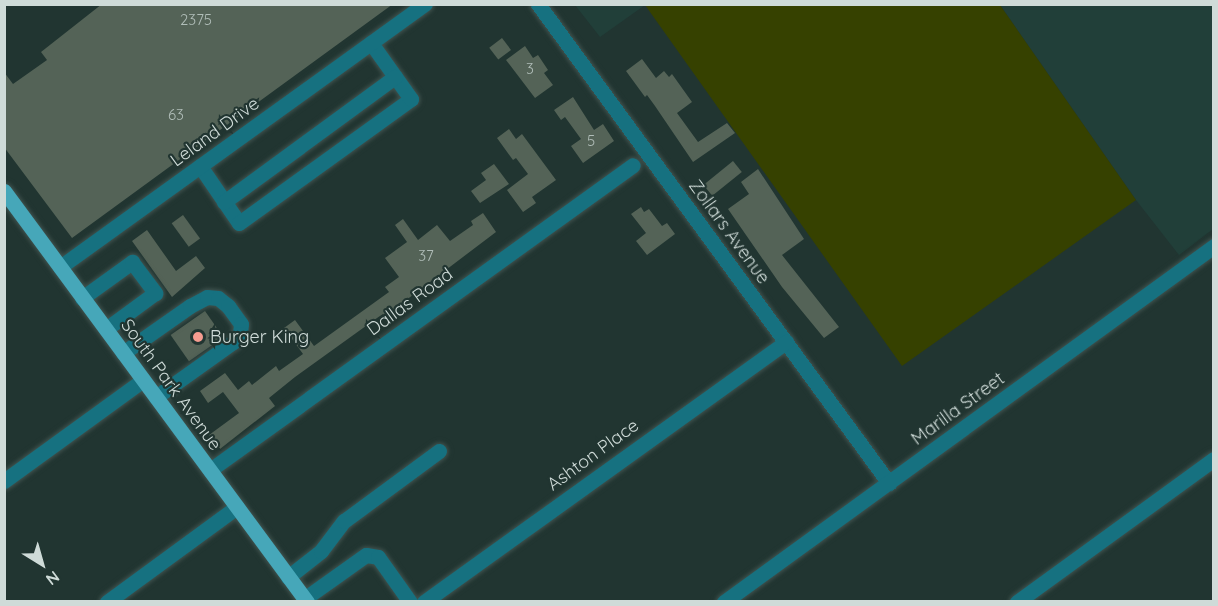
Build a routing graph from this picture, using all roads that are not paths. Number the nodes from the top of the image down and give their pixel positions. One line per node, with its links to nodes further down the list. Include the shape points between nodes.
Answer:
1 (425, 4): 3 (street, Leland Drive)
2 (538, 4): 13 (street, Zollars Avenue)
3 (371, 44): 4 (street); 6 (street, Leland Drive)
4 (395, 77): 8 (street); 8 (street, via 411,99 239,224)
5 (633, 165): 19 (street, Dallas Road)
6 (200, 166): 8 (street); 10 (street, Leland Drive)
7 (4, 191): 10 (main road, South Park Avenue)
8 (224, 202)
9 (1214, 246): 21 (street, Marilla Street)
10 (60, 267): 11 (main road, South Park Avenue)
11 (82, 298): 12 (main road, South Park Avenue); 12 (street, via 132,262 155,293)
12 (106, 329): 14 (main road, South Park Avenue)
13 (786, 342): 21 (street, Zollars Avenue); 27 (street, Ashton Place)
14 (123, 353): 15 (main road, South Park Avenue); 16 (street, via 207,297 219,298 228,306 241,324 240,334)
15 (143, 380): 16 (main road, South Park Avenue); 20 (street)
16 (156, 397): 19 (main road, South Park Avenue)
17 (439, 451): 23 (street, via 344,521 321,551)
18 (1214, 459): 29 (street)
19 (210, 470): 22 (main road, South Park Avenue)
20 (4, 481)
21 (889, 483): 28 (street, Marilla Street)
22 (237, 507): 23 (main road, South Park Avenue); 25 (street)
23 (288, 577): 24 (main road, South Park Avenue)
24 (305, 600): 26 (street, via 366,555 378,557)
25 (107, 602)
26 (410, 602)
27 (424, 602)
28 (724, 602)
29 (1017, 602)

